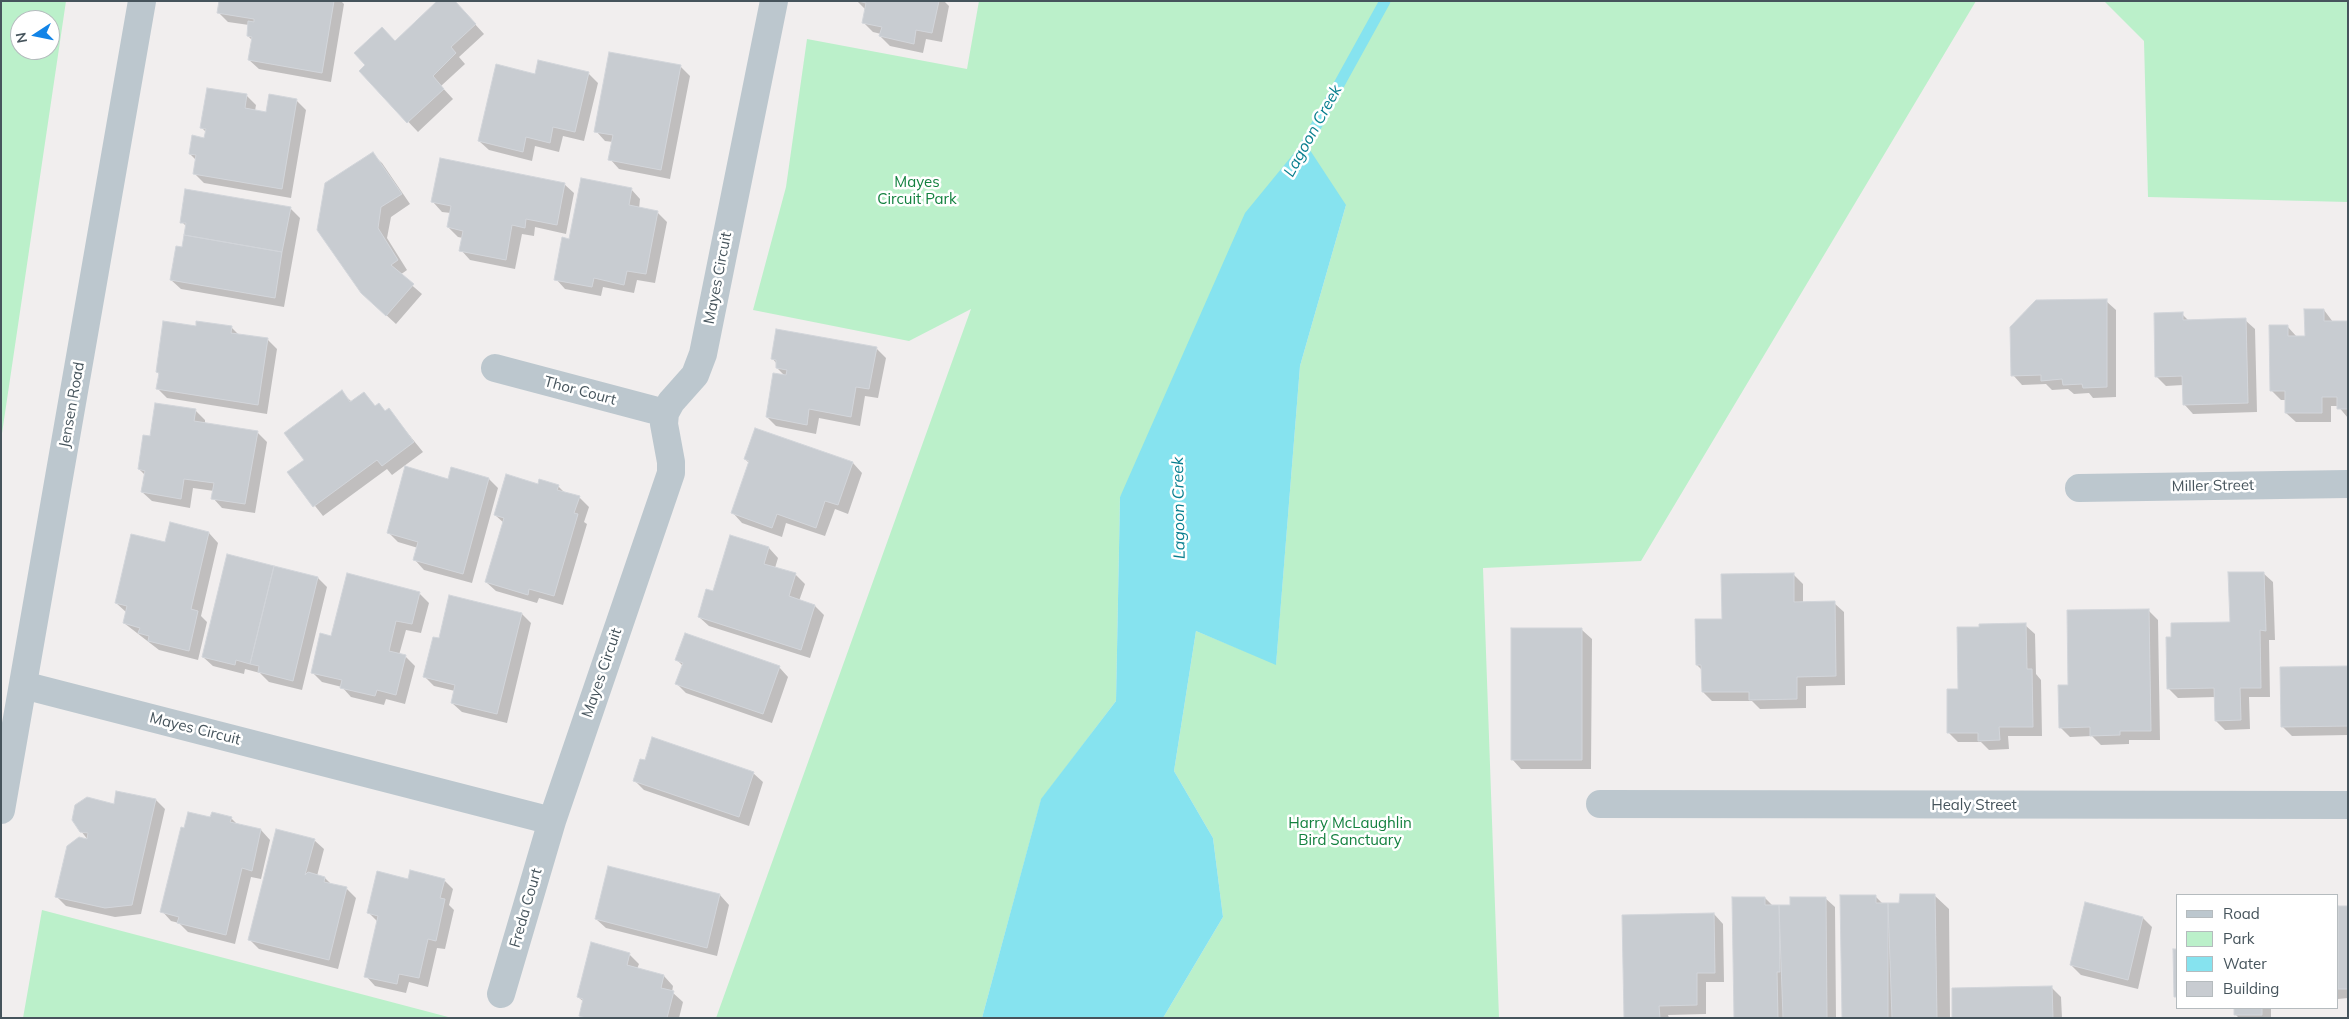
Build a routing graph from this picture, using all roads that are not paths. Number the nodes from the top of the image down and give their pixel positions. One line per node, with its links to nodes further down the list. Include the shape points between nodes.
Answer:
1 (142, 1): 7 (street, Jensen Road)
2 (774, 1): 4 (street, Mayes Circuit, via 703,354 695,375)
3 (495, 368): 4 (street, Thor Court)
4 (665, 413): 11 (street, Mayes Circuit, via 671,473)
5 (2348, 484): 6 (street, Miller Street)
6 (2079, 488)
7 (23, 685): 10 (street, Jensen Road); 11 (street, Mayes Circuit)
8 (1600, 804): 9 (street, Healy Street)
9 (2348, 805)
10 (1, 810)
11 (552, 821): 12 (street, Freda Court)
12 (501, 994)

